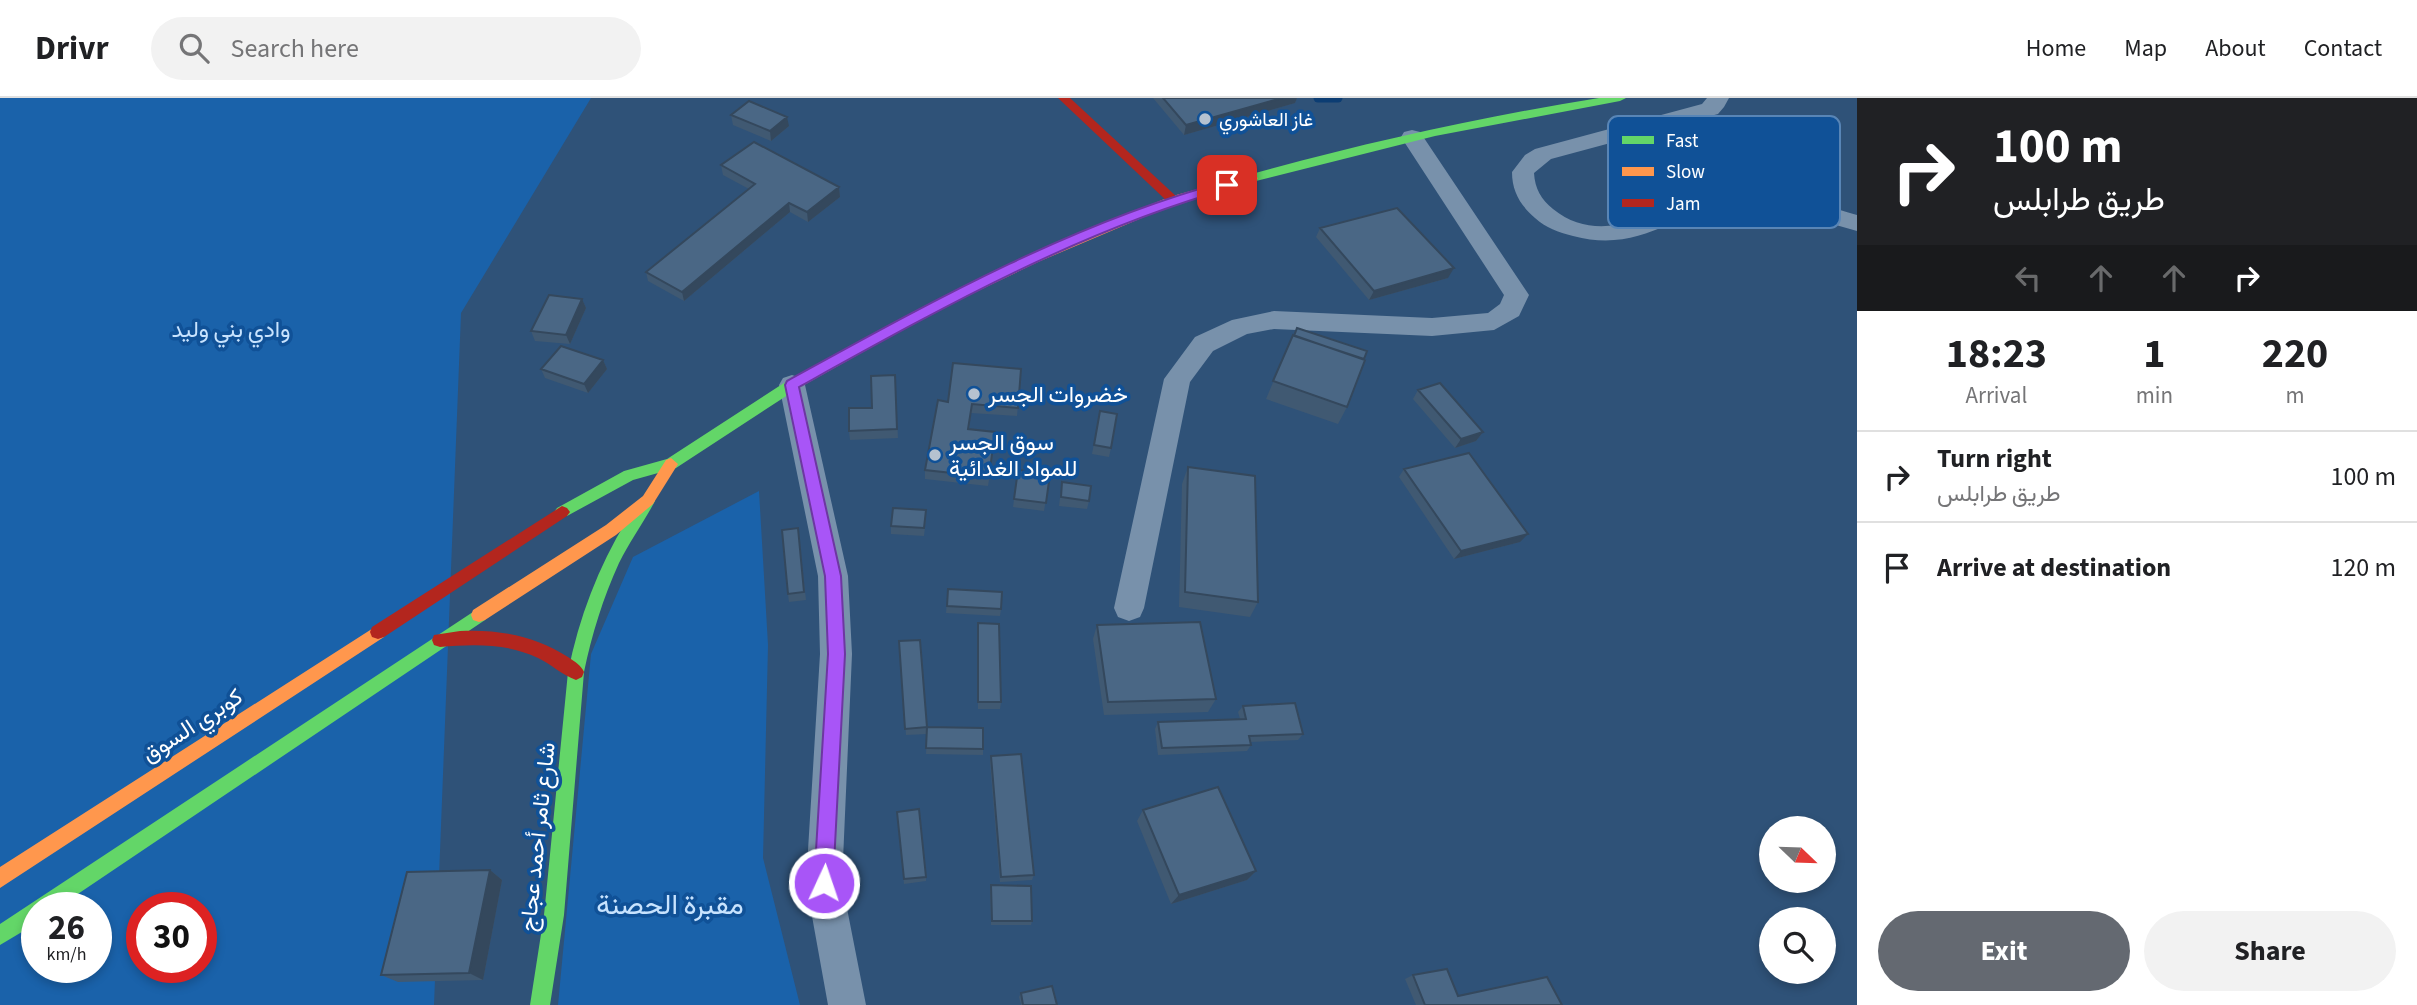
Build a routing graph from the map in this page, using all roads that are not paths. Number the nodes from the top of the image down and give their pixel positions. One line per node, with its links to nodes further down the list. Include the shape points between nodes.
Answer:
1 (1064, 98): 7 (main road)
2 (1620, 98): 5 (main road, via 1513,114)
3 (1718, 98): 4 (street, via 1710,110)
4 (1687, 116)
5 (1412, 137): 7 (main road); 12 (street, via 1517,295 1510,310 1494,321 1432,327 1274,320 1241,326 1203,344 1177,379)
6 (1608, 137): 8 (street, via 1533,160 1523,172 1523,189 1531,203 1568,227 1611,236)
7 (1173, 200): 9 (main road, via 1033,258)
8 (1645, 228)
9 (792, 385): 10 (main road); 20 (street, via 833,576 836,654 824,883)
10 (671, 464): 11 (main road, شارع ثامر أحمد عجاج); 15 (main road, كوبري السوق, via 608,484)
11 (648, 500): 13 (main road, via 611,530); 14 (main road, شارع ثامر أحمد عجاج, via 608,562 582,634)
12 (1129, 608)
13 (440, 640): 14 (main road, via 471,636 520,641); 16 (main road)
14 (576, 672): 19 (main road, شارع ثامر أحمد عجاج, via 554,915)
15 (0, 878)
16 (63, 892)
17 (21, 921): 18 (main road)
18 (0, 935)
19 (540, 1005)
20 (847, 1005)

